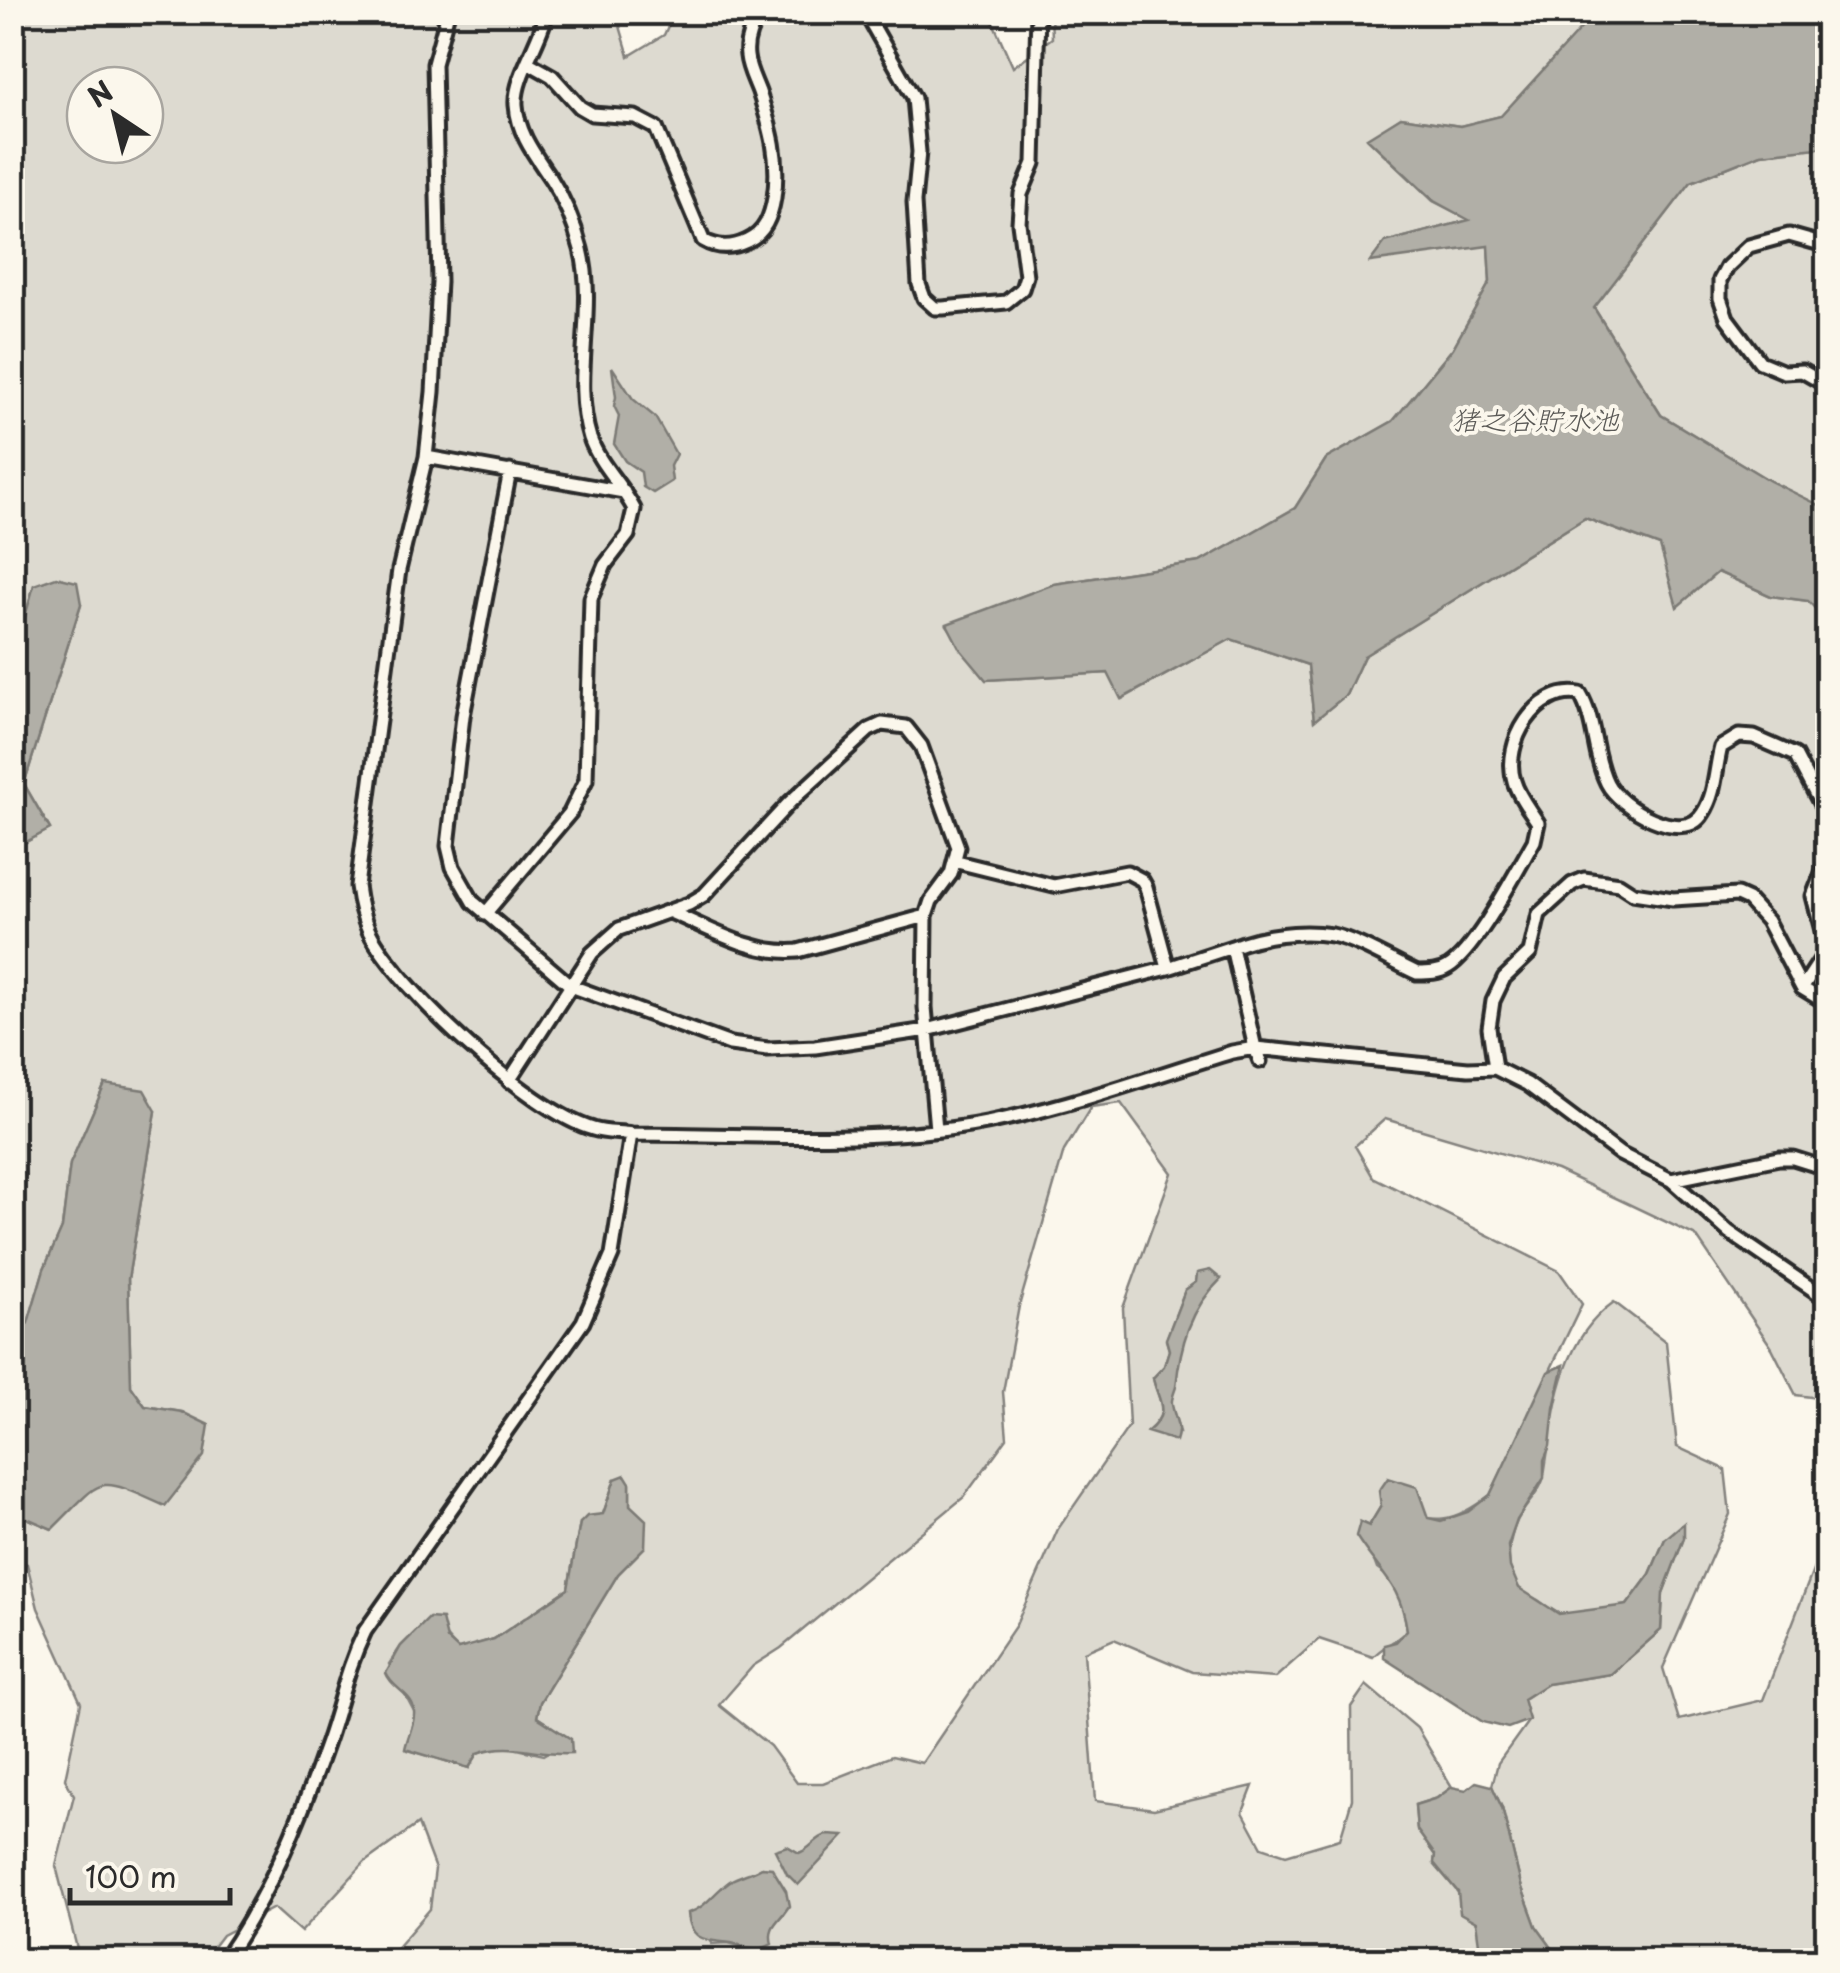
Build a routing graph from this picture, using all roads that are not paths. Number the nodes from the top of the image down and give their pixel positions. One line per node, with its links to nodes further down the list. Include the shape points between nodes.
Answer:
1 (448, 12): 9 (street, via 434,64 439,282)
2 (547, 12): 6 (street)
3 (760, 12): 6 (street, via 747,38 747,58 770,122 778,172 772,214 753,239 736,246 704,240 656,128 635,117 592,114)
4 (864, 12): 5 (street, via 914,98 919,284 924,298 943,308 1006,302 1022,289 1019,224 1021,194 1034,163)
5 (1038, 12)
6 (529, 63): 11 (street, via 516,83 519,128 563,200 581,250 588,309 586,422 600,460)
7 (1828, 246): 8 (street, via 1789,235 1749,246 1720,280 1727,318 1752,354)
8 (1828, 386)
9 (426, 457): 10 (street); 28 (street, via 399,570 357,886 360,910 405,980)
10 (510, 470): 11 (street); 17 (street, via 464,716 448,846 462,888)
11 (624, 492): 17 (street, via 633,522 590,598 586,780 570,814)
12 (1828, 818): 19 (street, via 1795,755 1739,736 1721,746 1716,781 1695,822 1666,824 1641,814 1604,778 1580,694 1555,695 1529,714 1511,768 1538,823 1534,841 1451,966 1418,973 1335,936 1254,938)
13 (1828, 858): 15 (street)
14 (956, 862): 16 (street, via 955,834 921,746 906,727 882,724 790,802 704,895); 18 (street); 20 (street, via 1054,886 1134,875 1146,888)
15 (1825, 872): 22 (street, via 1813,896 1827,950)
16 (670, 912): 18 (street, via 780,952); 21 (street, via 606,938)
17 (485, 914): 21 (street)
18 (926, 916): 24 (street)
19 (1232, 948): 20 (street); 25 (street)
20 (1168, 968): 24 (street)
21 (571, 986): 24 (street, via 730,1044 768,1050); 28 (street)
22 (1802, 988): 23 (street); 27 (street, via 1748,900 1674,899 1584,880 1539,914 1530,953 1493,1000)
23 (1828, 1004)
24 (927, 1030): 29 (street)
25 (1255, 1048): 26 (street); 27 (street); 29 (street, via 1003,1120)
26 (1260, 1062)
27 (1494, 1068): 32 (street, via 1527,1084 1620,1154)
28 (509, 1081): 30 (street, via 579,1124)
29 (936, 1129): 30 (street)
30 (631, 1134): 34 (street, via 612,1255 583,1322 366,1632 311,1789)
31 (1828, 1170): 32 (street, via 1779,1158)
32 (1672, 1180): 33 (street, via 1729,1232)
33 (1828, 1300)
34 (224, 1960)

